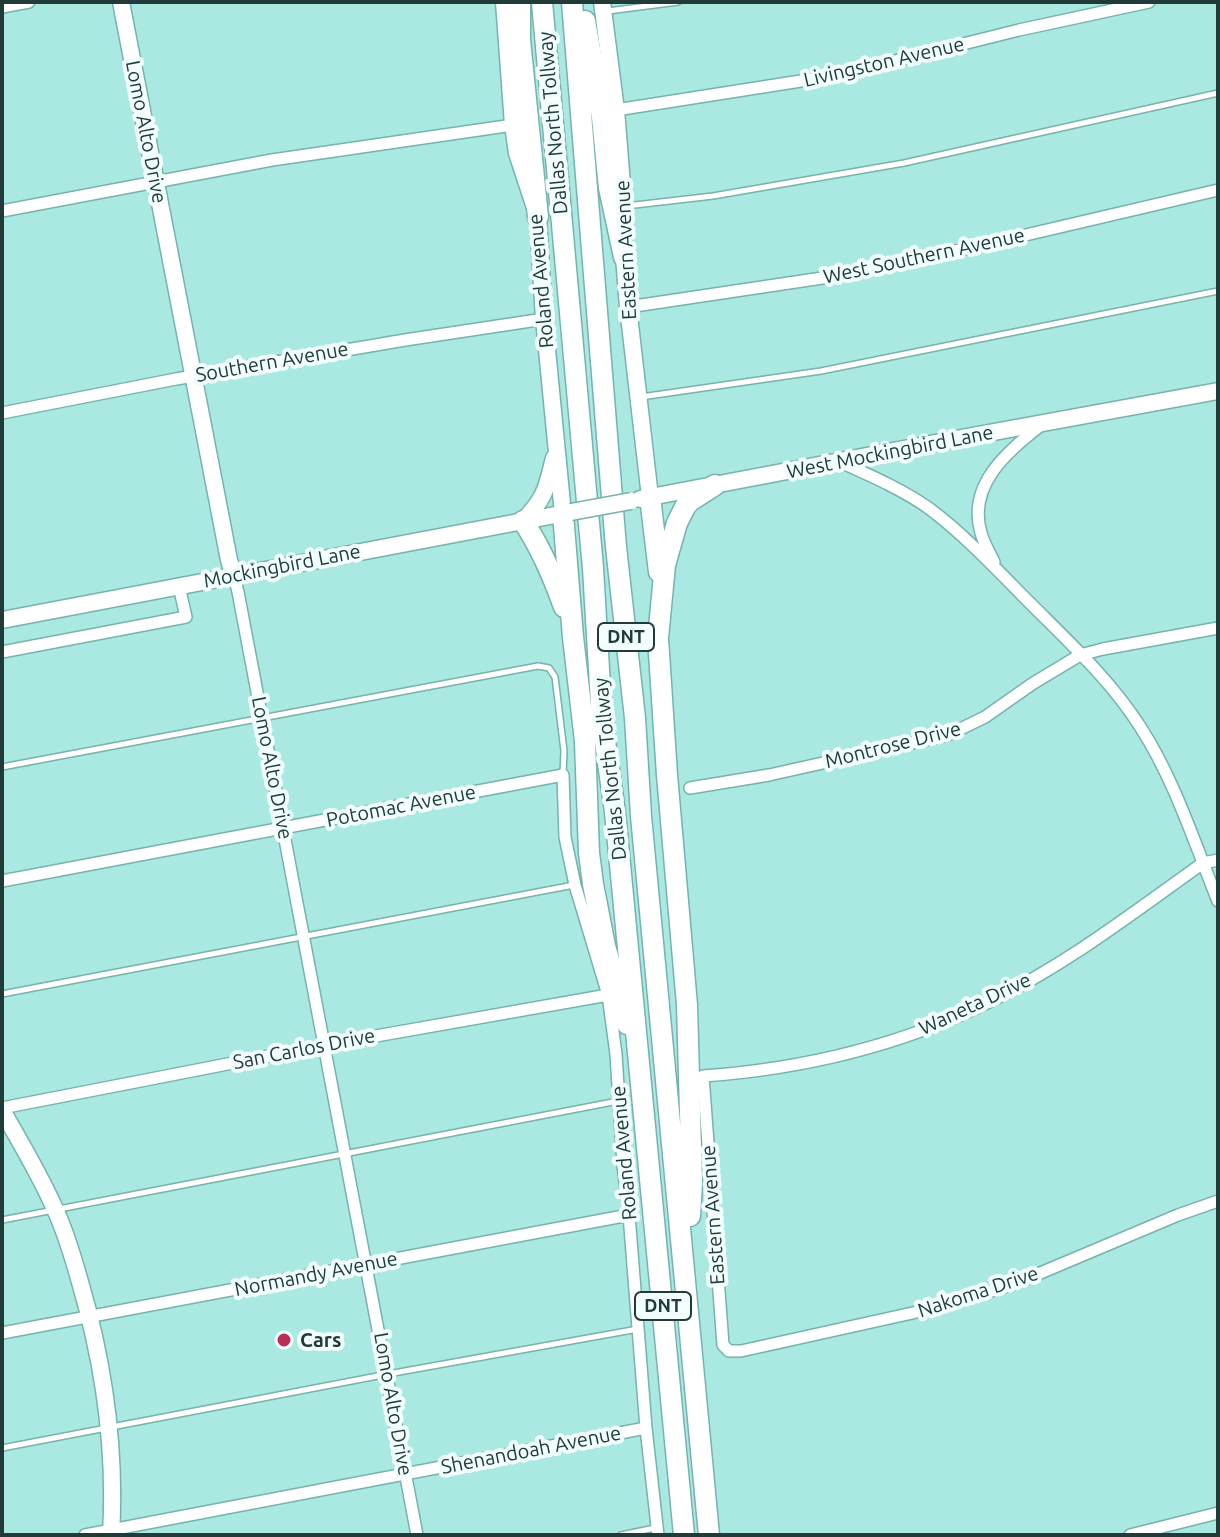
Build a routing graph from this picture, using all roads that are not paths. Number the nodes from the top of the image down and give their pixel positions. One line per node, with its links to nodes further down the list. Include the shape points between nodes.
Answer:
1 (29, 2): 10 (street)
2 (121, 2): 15 (main road, Lomo Alto Drive)
3 (504, 2): 14 (main road, Roland Avenue)
4 (520, 2): 19 (highway)
5 (542, 2): 59 (highway, Dallas North Tollway / DNT, via 602,720)
6 (572, 2): 68 (highway, Dallas North Tollway / DNT, via 615,532)
7 (582, 2): 20 (highway)
8 (678, 2): 11 (lane)
9 (1149, 2): 13 (street, Livingston Avenue, via 839,75)
10 (2, 7)
11 (602, 7): 13 (main road, Eastern Avenue)
12 (1218, 93): 17 (lane, via 904,163)
13 (616, 110): 17 (main road, Eastern Avenue)
14 (513, 125): 15 (street); 19 (main road, Roland Avenue)
15 (155, 181): 18 (street); 24 (main road, Lomo Alto Drive)
16 (1218, 190): 22 (street, West Southern Avenue, via 829,277)
17 (623, 206): 20 (main road, Eastern Avenue)
18 (2, 211)
19 (538, 217): 23 (main road, Roland Avenue)
20 (624, 257): 22 (main road, Eastern Avenue)
21 (1218, 291): 26 (lane, via 821,371)
22 (628, 307): 26 (main road, Eastern Avenue)
23 (544, 319): 24 (street, Southern Avenue); 29 (main road, Roland Avenue)
24 (192, 376): 27 (street, Southern Avenue); 36 (main road, Lomo Alto Drive)
25 (1218, 391): 28 (main road, West Mockingbird Lane)
26 (638, 397): 32 (main road, Eastern Avenue)
27 (2, 413)
28 (1043, 424): 30 (main road, West Mockingbird Lane); 35 (street, via 1005,455 982,495 980,531)
29 (558, 445): 33 (main road, Roland Avenue); 34 (main road, via 545,493)
30 (837, 461): 31 (main road, West Mockingbird Lane); 35 (street, via 928,507)
31 (715, 485): 32 (main road, West Mockingbird Lane); 38 (highway, via 690,501 679,517)
32 (641, 499): 33 (main road, West Mockingbird Lane, bridge); 38 (highway)
33 (567, 513): 34 (main road, Mockingbird Lane); 41 (highway)
34 (523, 521): 36 (main road, Mockingbird Lane); 41 (highway, via 549,566)
35 (1000, 573): 43 (street)
36 (234, 576): 37 (main road, Mockingbird Lane); 44 (street, Lomo Alto Drive)
37 (179, 586): 39 (main road, Mockingbird Lane); 42 (street, via 186,617)
38 (662, 592): 68 (highway, via 658,638 687,1020 692,1184)
39 (2, 620)
40 (1218, 628): 43 (street, Montrose Drive)
41 (573, 637): 59 (highway, via 593,884)
42 (2, 652)
43 (1080, 655): 47 (street, Montrose Drive, via 948,735); 50 (street, via 1142,730)
44 (262, 717): 45 (lane); 46 (lane, via 543,666 556,682); 48 (street, Lomo Alto Drive)
45 (2, 767)
46 (563, 775): 48 (street, Potomac Avenue); 52 (street, Roland Avenue, via 565,837)
47 (690, 788)
48 (283, 828): 51 (street, Potomac Avenue); 54 (street, Lomo Alto Drive)
49 (1218, 860): 50 (street, Waneta Drive)
50 (1203, 863): 53 (street); 58 (street, Waneta Drive, via 1053,966 949,1020 827,1060)
51 (2, 881)
52 (575, 885): 54 (lane); 56 (street, Roland Avenue)
53 (1218, 901)
54 (304, 936): 55 (lane); 57 (street, Lomo Alto Drive)
55 (2, 994)
56 (608, 995): 57 (street, San Carlos Drive); 60 (street, Roland Avenue)
57 (325, 1045): 61 (street, San Carlos Drive); 62 (street, Lomo Alto Drive)
58 (703, 1076): 72 (street, Eastern Avenue, via 722,1338)
59 (641, 1078): 84 (highway, Dallas North Tollway / DNT)
60 (619, 1101): 62 (lane); 65 (street, Roland Avenue)
61 (2, 1109): 64 (main road)
62 (346, 1154): 64 (lane); 67 (street, Lomo Alto Drive)
63 (1218, 1201): 72 (street, Nakoma Drive, via 1019,1282 944,1306)
64 (56, 1210): 66 (lane); 69 (main road)
65 (629, 1215): 67 (street, Normandy Avenue); 70 (street, Roland Avenue)
66 (2, 1220)
67 (367, 1265): 69 (street, Normandy Avenue); 73 (street, Lomo Alto Drive)
68 (686, 1271): 85 (highway, Dallas North Tollway / DNT)
69 (90, 1316): 71 (street, Normandy Avenue); 74 (main road)
70 (638, 1329): 73 (lane); 75 (street, Roland Avenue)
71 (2, 1333)
72 (729, 1351)
73 (388, 1374): 74 (lane); 77 (street, Lomo Alto Drive)
74 (109, 1428): 76 (lane); 79 (main road)
75 (646, 1428): 77 (street, Shenandoah Avenue); 80 (street, Roland Avenue)
76 (2, 1448)
77 (405, 1474): 79 (street, Shenandoah Avenue); 82 (street, Lomo Alto Drive)
78 (1218, 1513): 86 (street)
79 (111, 1532): 81 (street, Shenandoah Avenue)
80 (658, 1532): 83 (lane)
81 (85, 1535)
82 (417, 1535)
83 (621, 1535)
84 (684, 1535)
85 (709, 1535)
86 (1130, 1535)

